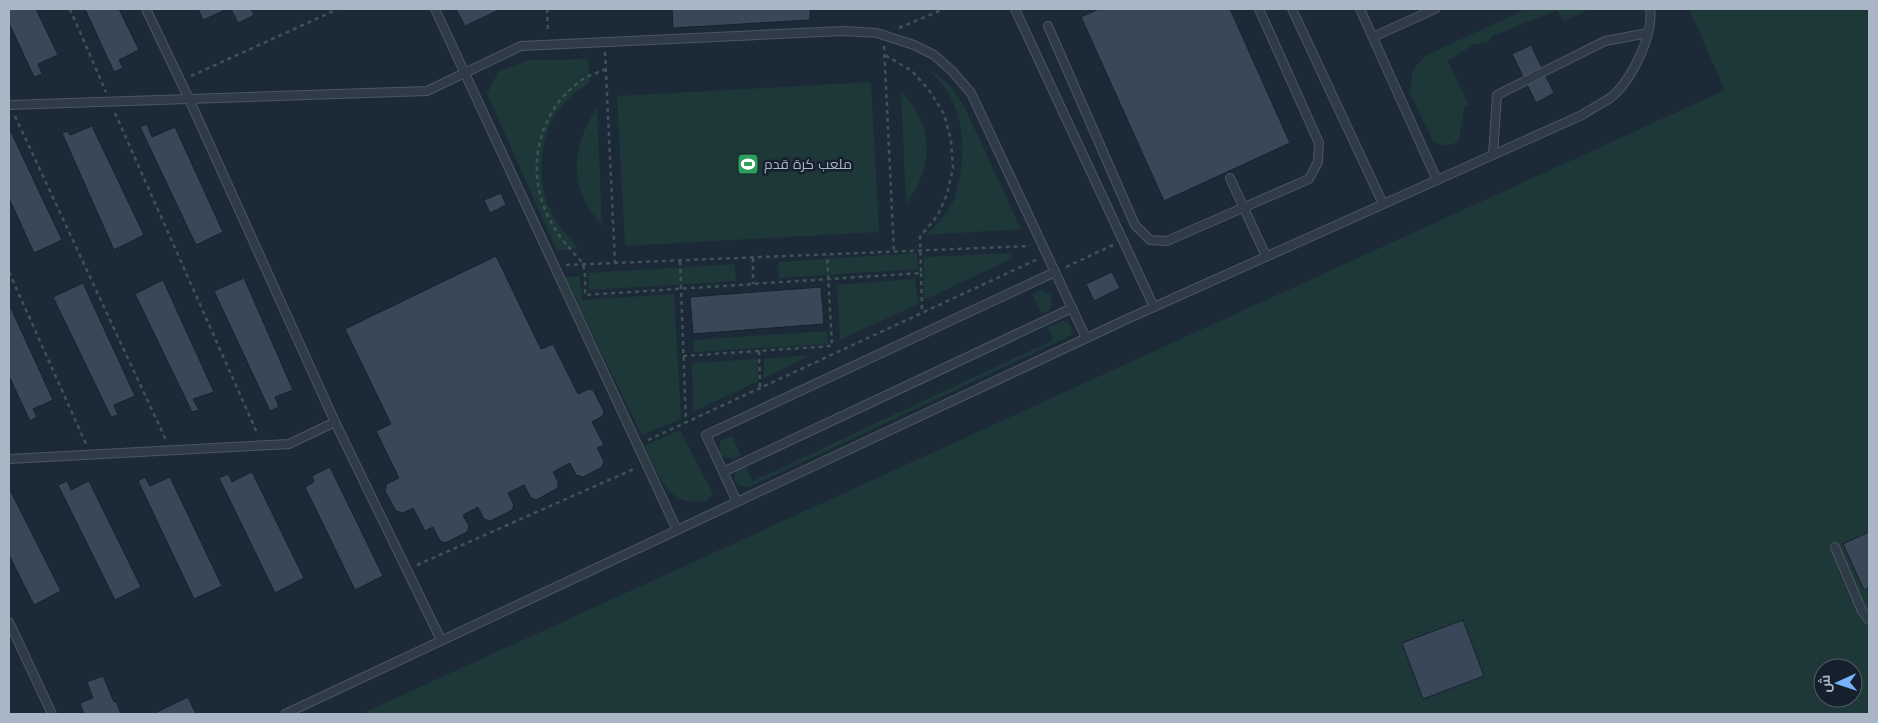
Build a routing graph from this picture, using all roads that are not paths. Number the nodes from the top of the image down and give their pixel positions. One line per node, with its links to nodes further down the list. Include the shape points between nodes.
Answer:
1 (146, 9): 13 (lane)
2 (435, 9): 12 (lane)
3 (1015, 9): 22 (lane)
4 (1258, 9): 19 (lane, via 1319,143 1318,162 1308,179)
5 (1292, 9): 18 (lane)
6 (1360, 9): 11 (lane)
7 (1434, 9): 11 (lane)
8 (1650, 9): 10 (lane, via 1652,20)
9 (1048, 26): 19 (lane, via 1135,225 1150,240 1166,241)
10 (1648, 33): 15 (lane, via 1632,73 1614,94 1582,115); 15 (lane, via 1605,41 1497,95)
11 (1373, 37): 17 (lane)
12 (464, 72): 13 (lane, via 427,91); 21 (lane, via 522,46 844,30 877,33 914,45 934,55 971,93); 29 (lane)
13 (189, 99): 14 (lane); 25 (lane)
14 (9, 105)
15 (1493, 155): 17 (lane)
16 (1230, 178): 19 (lane)
17 (1437, 180): 18 (lane)
18 (1382, 204): 20 (lane)
19 (1244, 207): 20 (lane)
20 (1266, 256): 22 (lane)
21 (1055, 272): 23 (lane); 27 (lane, via 706,435)
22 (1154, 306): 24 (lane)
23 (1072, 308): 24 (lane); 27 (lane)
24 (1086, 338): 28 (lane)
25 (335, 422): 26 (lane, via 289,444); 33 (lane)
26 (9, 459)
27 (723, 472): 28 (lane)
28 (737, 502): 29 (lane)
29 (677, 530): 33 (lane)
30 (1835, 547): 31 (lane, via 1862,611)
31 (1869, 620)
32 (9, 622): 34 (lane)
33 (441, 640): 35 (lane)
34 (52, 714)
35 (285, 714)

